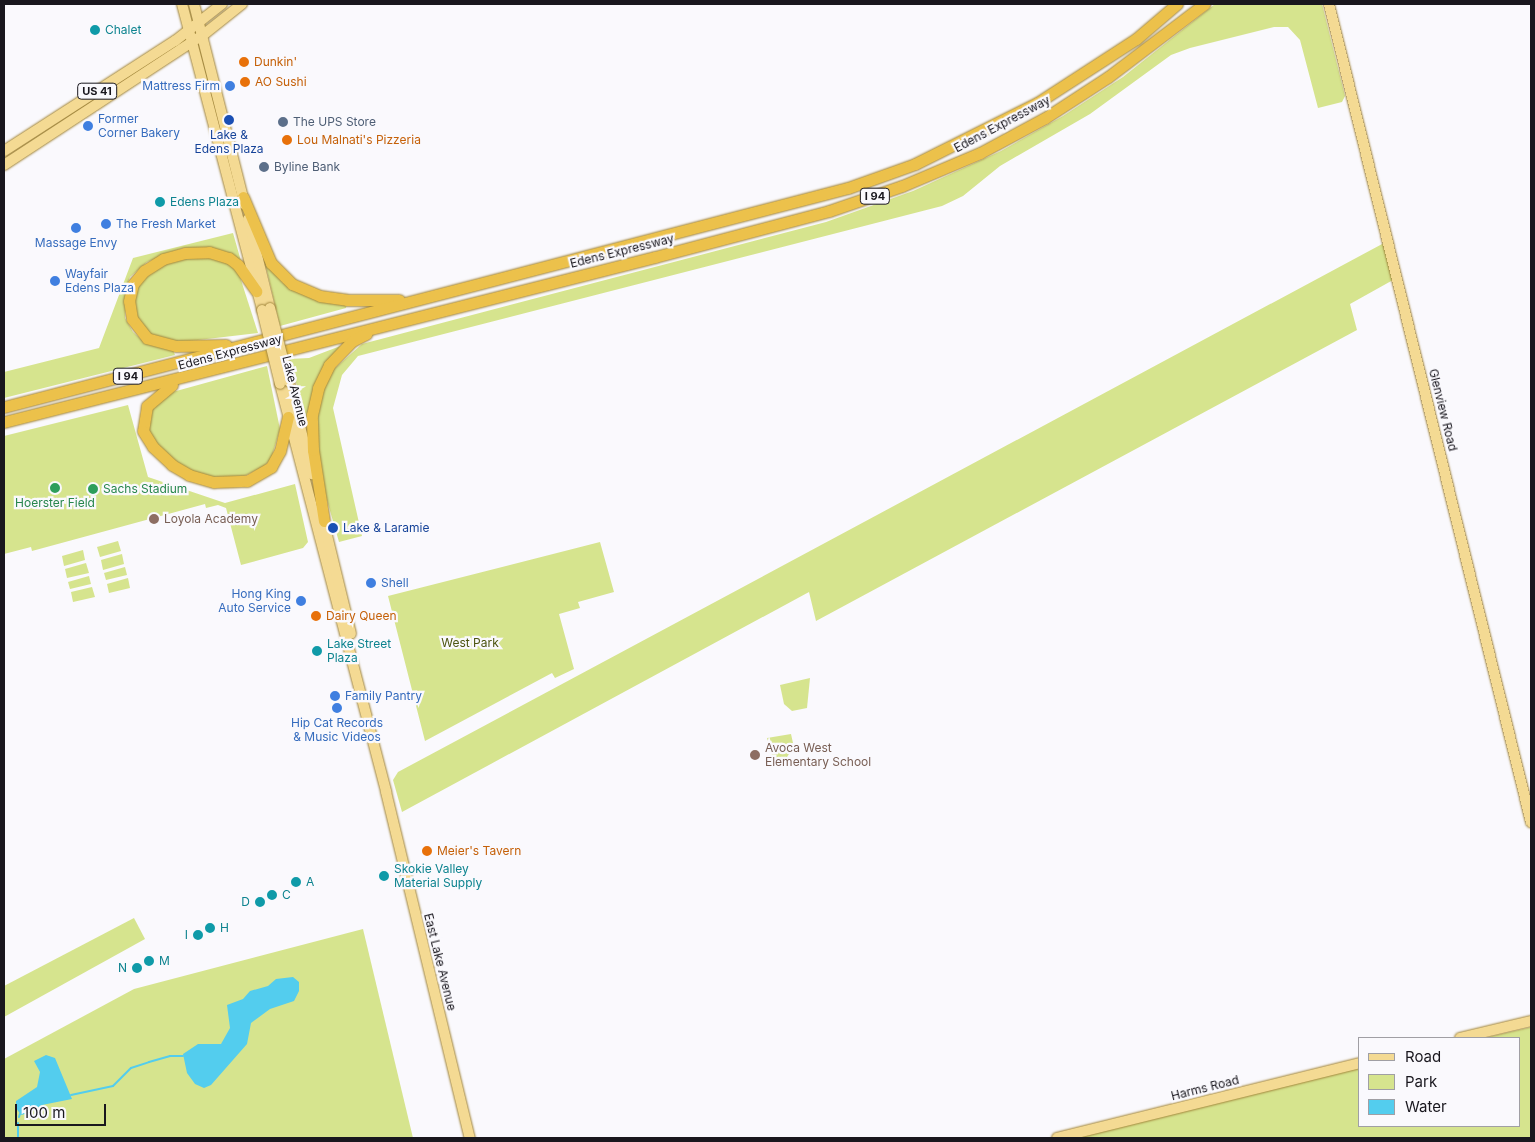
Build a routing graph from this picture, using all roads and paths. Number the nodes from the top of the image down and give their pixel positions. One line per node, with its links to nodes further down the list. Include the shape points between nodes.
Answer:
1 (182, 4): 9 (main road, Lake Avenue)
2 (194, 4): 8 (main road, Lake Avenue)
3 (222, 4): 8 (main road, US 41)
4 (242, 4): 10 (main road, US 41)
5 (1178, 4): 16 (highway, Edens Expressway / I 94, via 1136,39 1037,103 915,164 839,191)
6 (1204, 4): 18 (highway, Edens Expressway / I 94, via 1108,77 1045,118 980,153 902,186 829,211)
7 (1329, 4): 28 (main road, Glenview Road)
8 (199, 21): 9 (main road, US 41); 10 (main road, Lake Avenue)
9 (188, 30): 11 (main road, Lake Avenue); 12 (main road, US 41)
10 (203, 36): 11 (main road, US 41); 14 (main road, Lake Avenue)
11 (192, 42): 13 (main road, US 41); 15 (main road, Lake Avenue)
12 (4, 151)
13 (4, 166)
14 (243, 197): 16 (highway, via 270,263 292,284 320,296 347,300); 17 (main road, Lake Avenue)
15 (256, 291): 17 (main road, Lake Avenue); 19 (highway, via 247,276 229,258 209,252 185,253 164,259 144,271 133,284 129,301 135,327 154,342 201,347)
16 (423, 298): 19 (highway, Edens Expressway / I 94)
17 (266, 309): 21 (main road, Lake Avenue, bridge)
18 (386, 324): 20 (highway, Edens Expressway / I 94); 25 (highway, via 352,341 329,365 318,388 312,414 313,442)
19 (252, 344): 22 (highway, Edens Expressway / I 94)
20 (182, 379): 23 (highway, via 153,398 142,423 153,447 189,475 226,484 256,477 276,460); 24 (highway, Edens Expressway / I 94)
21 (285, 383): 23 (main road, Lake Avenue); 25 (main road, Lake Avenue)
22 (4, 407)
23 (288, 417): 26 (main road, Lake Avenue)
24 (4, 422)
25 (324, 521): 26 (main road, Lake Avenue, via 368,702)
26 (377, 755): 27 (main road, Lake Avenue)
27 (386, 792): 32 (main road, East Lake Avenue)
28 (1531, 822)
29 (1531, 1021): 30 (main road)
30 (1464, 1037)
31 (1358, 1063): 33 (main road, Harms Road)
32 (470, 1138)
33 (1057, 1138)

